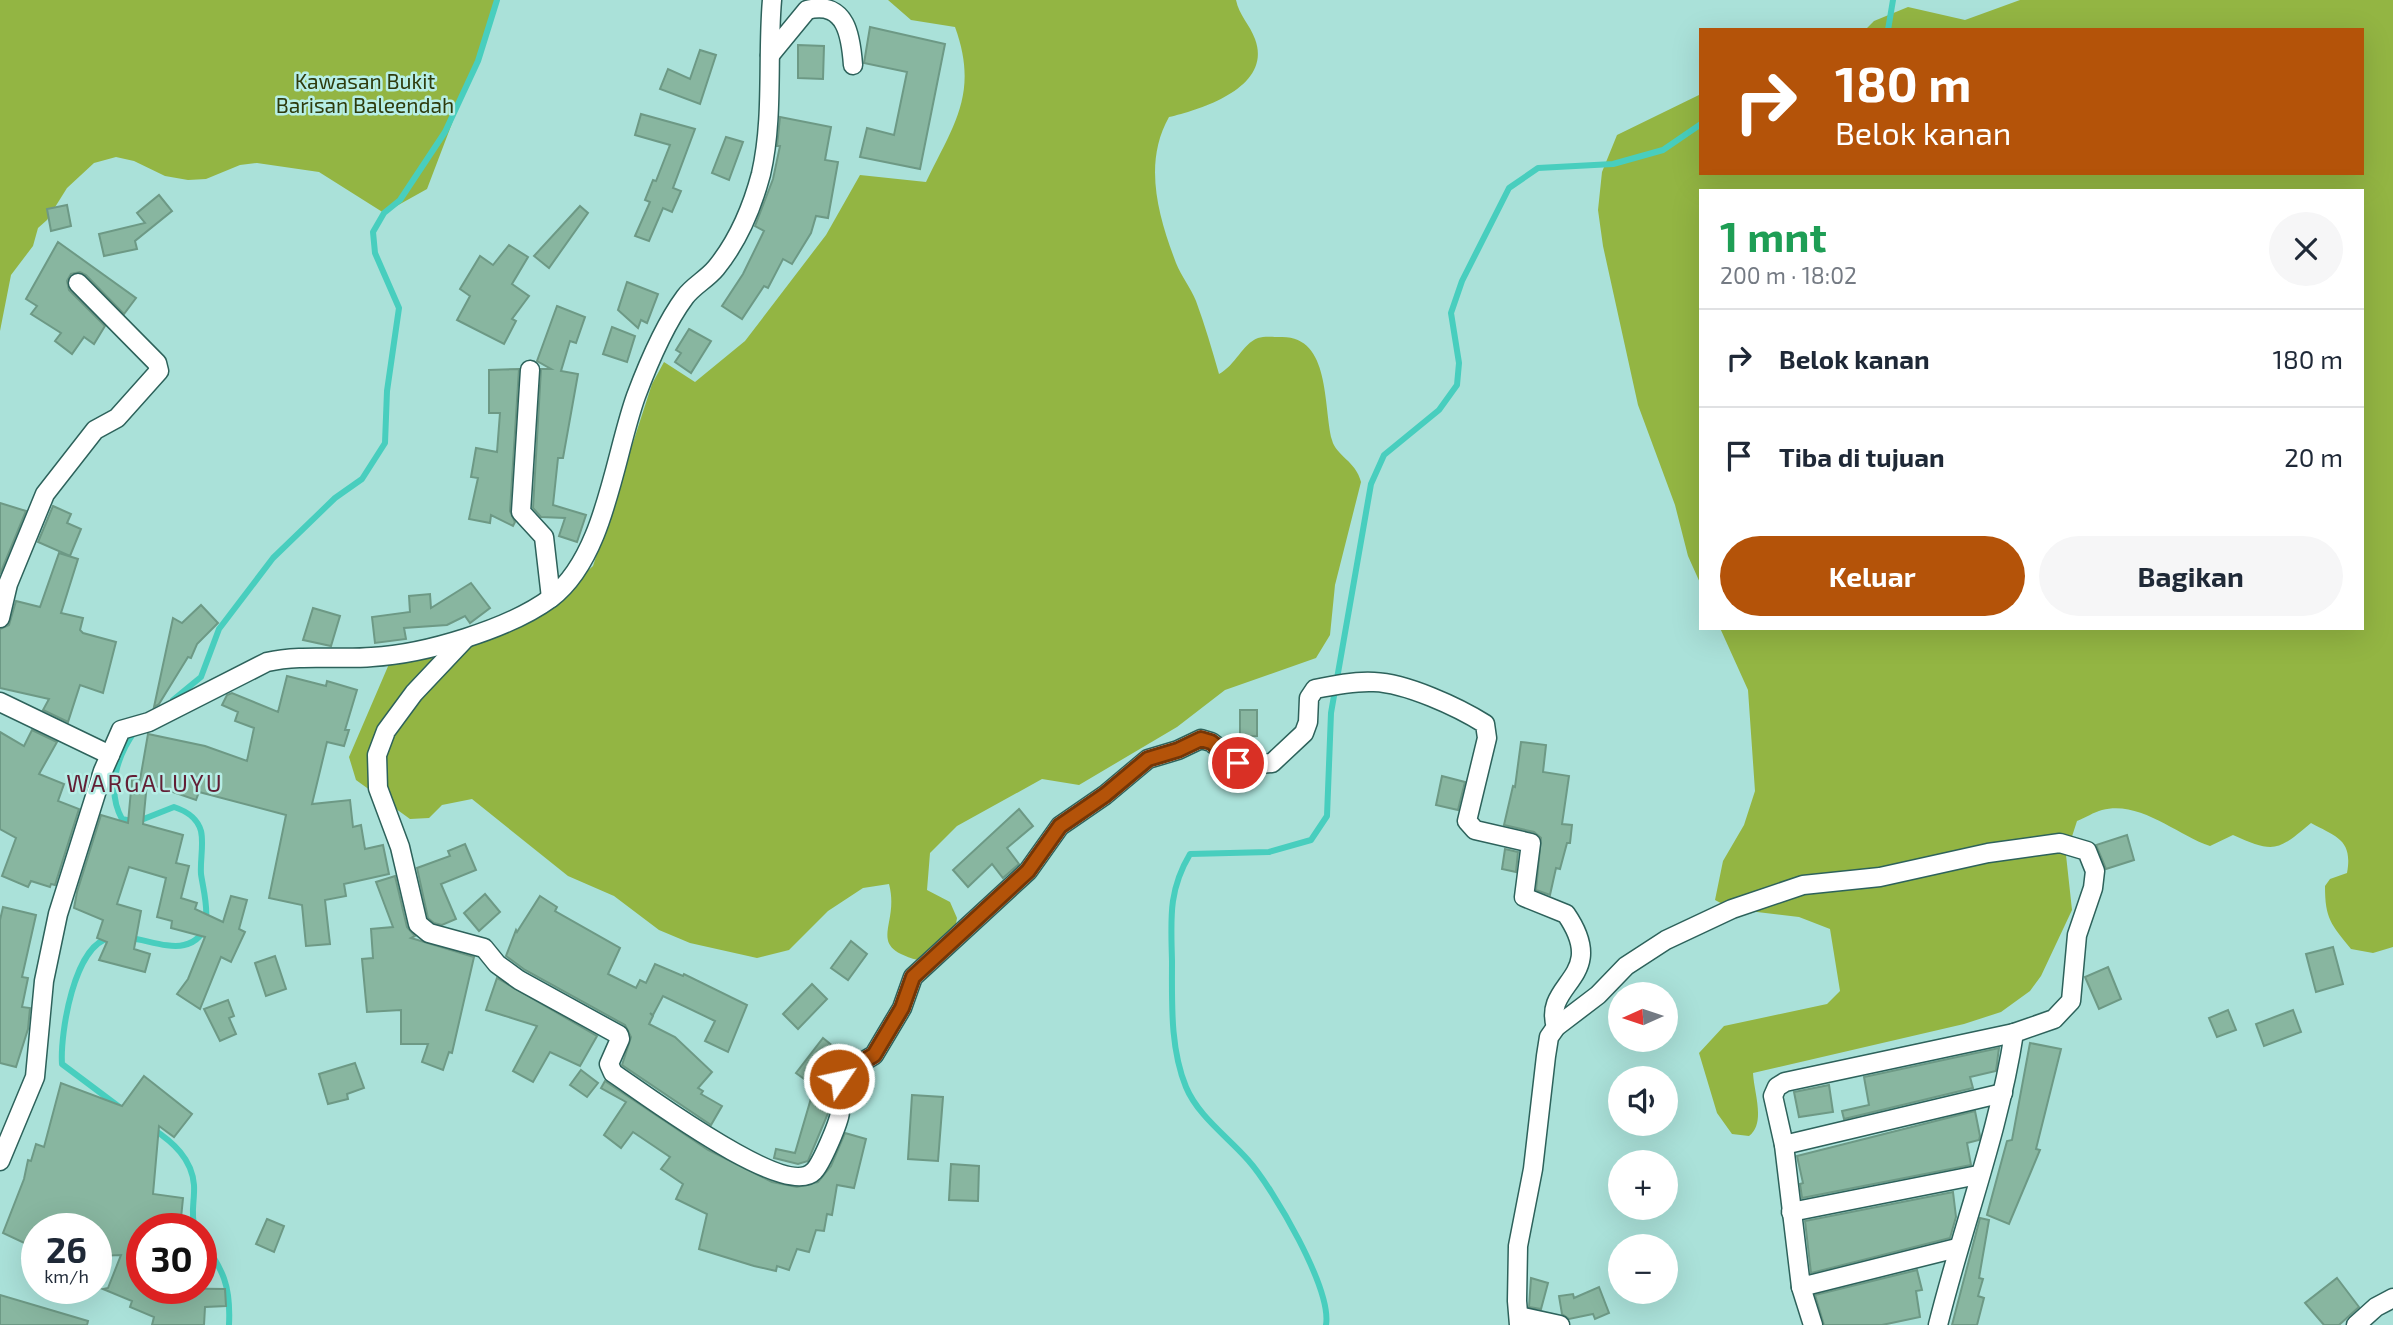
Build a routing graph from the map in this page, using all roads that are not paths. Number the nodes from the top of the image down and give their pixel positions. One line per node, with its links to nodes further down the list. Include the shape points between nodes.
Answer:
1 (772, 0): 2 (street)
2 (770, 55): 3 (street, via 807,10 824,9 845,22); 6 (street, via 761,173 740,233 715,270 676,310 636,396 588,549 573,576)
3 (853, 65)
4 (78, 284): 7 (street, via 157,363 159,371 117,418 95,430 45,494 8,583)
5 (530, 370): 6 (street, via 521,512 544,537)
6 (551, 598): 8 (street)
7 (0, 618)
8 (465, 639): 10 (street, via 373,657 267,662 118,733); 11 (street, via 414,693 386,731 377,755 378,788 400,847 418,924 429,933 484,948 519,980 619,1035 609,1064 613,1073 722,1146 789,1177 812,1174 817,1168 839,1118 841,1075 874,1055 902,1008 913,977 1028,871 1060,826 1148,759 1201,739 1242,765 1272,763 1304,733 1309,698 1315,689 1382,682 1408,688 1485,724 1487,738 1467,821 1475,830 1531,843 1524,897 1566,914 1583,949 1577,974 1554,1005)
9 (0, 702): 10 (street)
10 (110, 755): 15 (street, via 58,914 44,981 35,1077)
11 (1556, 1027): 12 (street, via 1636,960 1666,940 1732,909 1803,886 1880,877 1988,853 2060,843 2087,851 2094,879 2077,935 2071,1001 2054,1019); 21 (street, via 1549,1037 1533,1169 1518,1246)
12 (2014, 1033): 13 (street); 14 (street, via 1785,1082 1773,1096)
13 (2003, 1093): 14 (street); 16 (street)
14 (1784, 1145): 17 (street)
15 (0, 1161)
16 (1978, 1175): 17 (street); 18 (street)
17 (1791, 1212): 19 (street)
18 (1957, 1248): 19 (street); 24 (street)
19 (1801, 1287): 23 (street)
20 (2393, 1298): 25 (street)
21 (1519, 1320): 22 (street)
22 (1560, 1325)
23 (1813, 1325)
24 (1938, 1325)
25 (2356, 1325)

